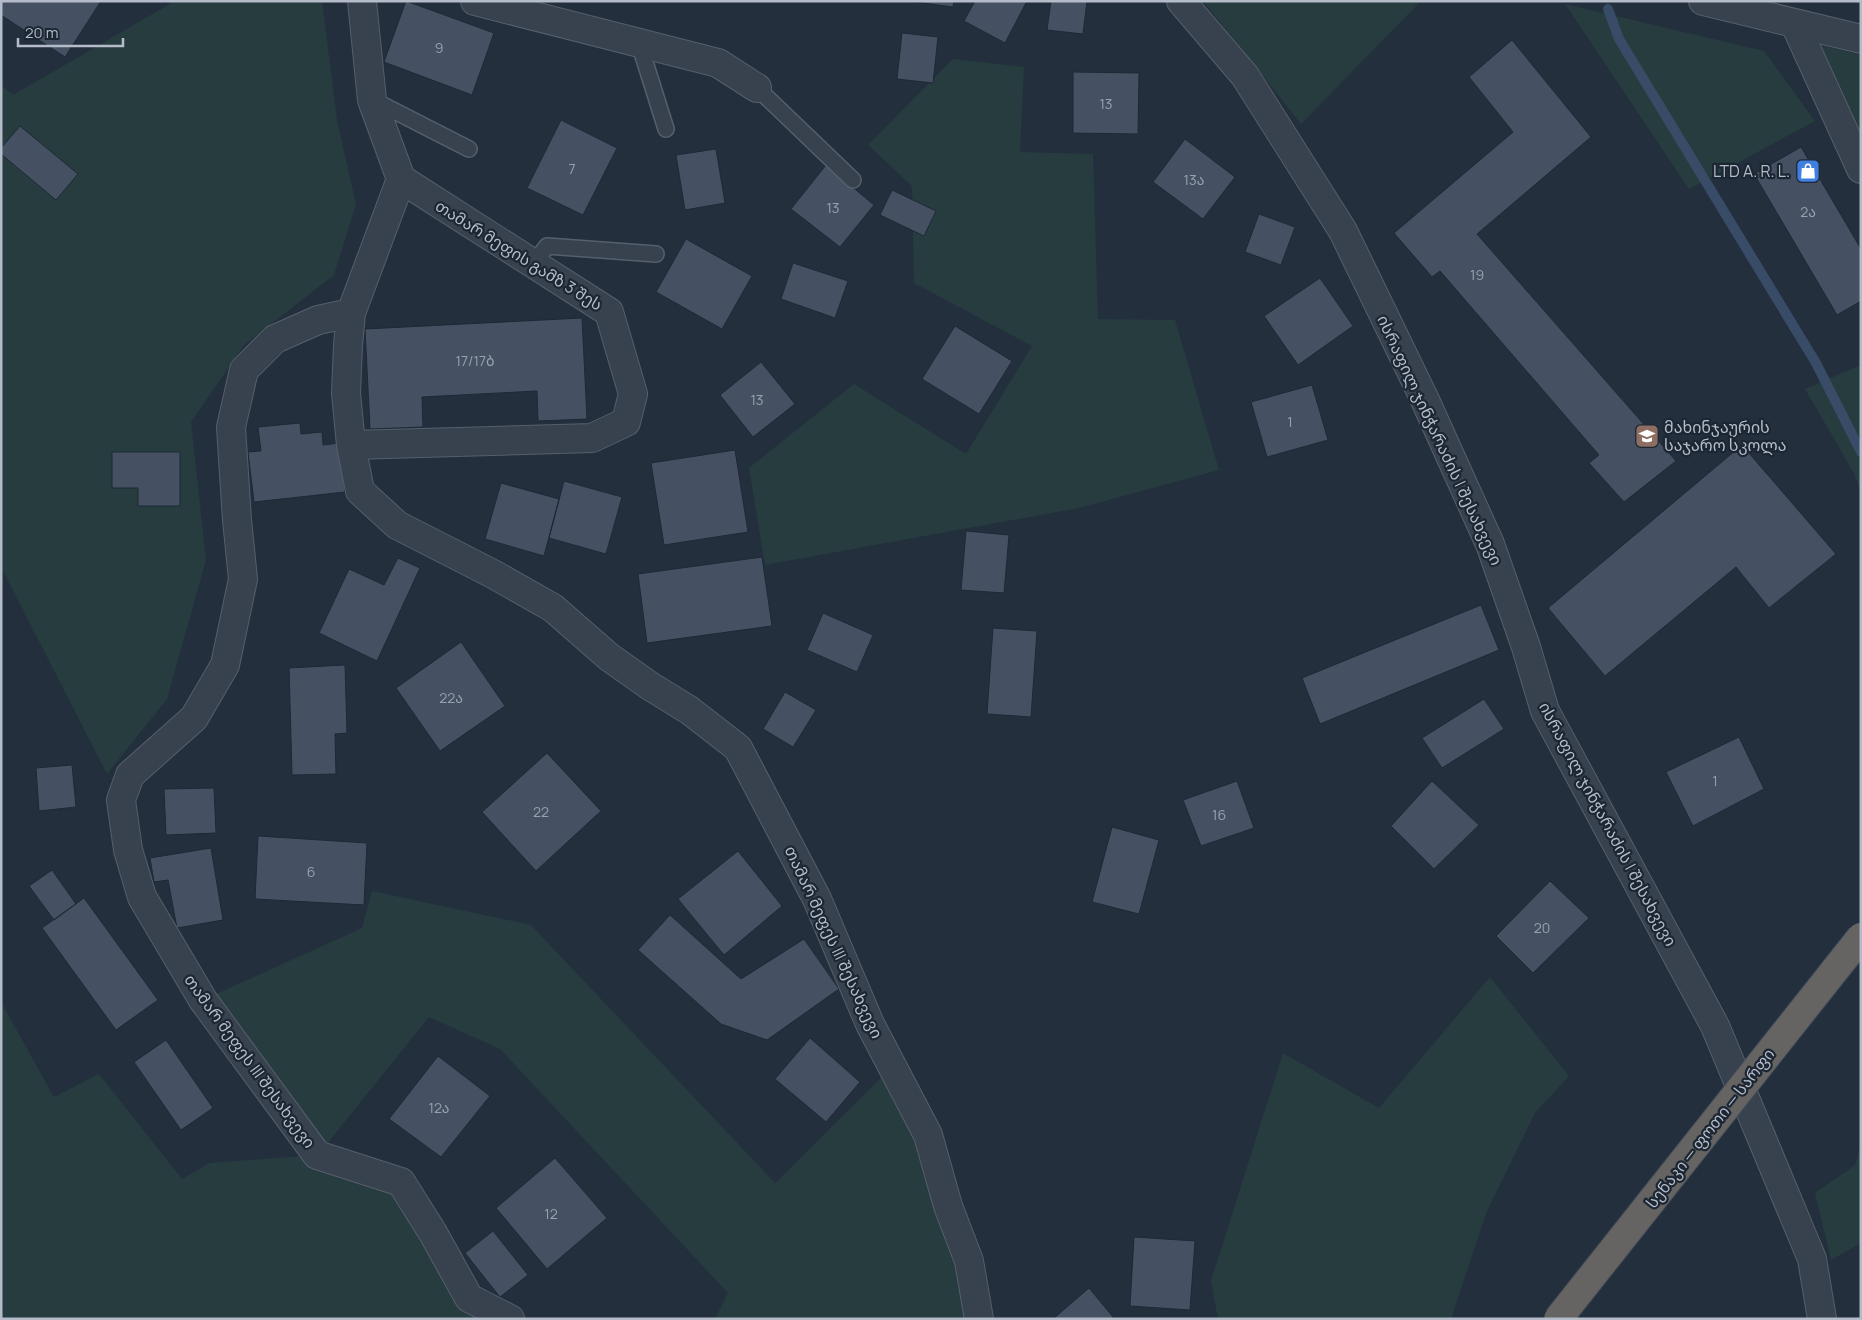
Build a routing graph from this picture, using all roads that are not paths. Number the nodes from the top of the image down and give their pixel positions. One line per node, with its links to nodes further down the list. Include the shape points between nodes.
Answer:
1 (362, 1): 9 (street)
2 (475, 1): 7 (street)
3 (1181, 1): 23 (street, ისრაფილ ჯინჭარაძის I შესახვევი, via 1245,76 1342,231 1424,398 1490,544 1545,711 1715,1026 1812,1259)
4 (1703, 1): 5 (street)
5 (1794, 24): 6 (street); 12 (street)
6 (1861, 39)
7 (640, 43): 8 (street, via 718,63); 10 (lane)
8 (757, 88): 14 (lane)
9 (372, 100): 11 (lane); 13 (street)
10 (666, 129)
11 (470, 149)
12 (1861, 170)
13 (401, 180): 16 (street, თამარ მეფის გამზ 3 შეს); 17 (street, თამარ მეფეს III შესახვევი)
14 (853, 180)
15 (656, 254): 16 (lane, via 547,246)
16 (534, 263): 18 (street, თამარ მეფის გამზ 3 შეს, via 609,312 633,394 626,422 592,438)
17 (351, 313): 18 (street, თამარ მეფეს III შესახვევი, via 346,393); 20 (street, თამარ მეფეს III შესახვევი, via 318,320 275,339 244,370 232,427 243,579 225,666 194,718 130,775 121,800 128,850 142,897 203,1000 317,1155 401,1182 469,1298)
18 (351, 444): 21 (street, თამარ მეფეს III შესახვევი, via 360,491 397,525 553,608 609,657 689,710 738,748 817,899 870,1024 928,1135 948,1206 969,1261)
19 (1861, 937): 22 (highway, სენაკი — ფოთი — სარფი, bridge)
20 (510, 1319)
21 (980, 1319)
22 (1558, 1319)
23 (1822, 1319)

